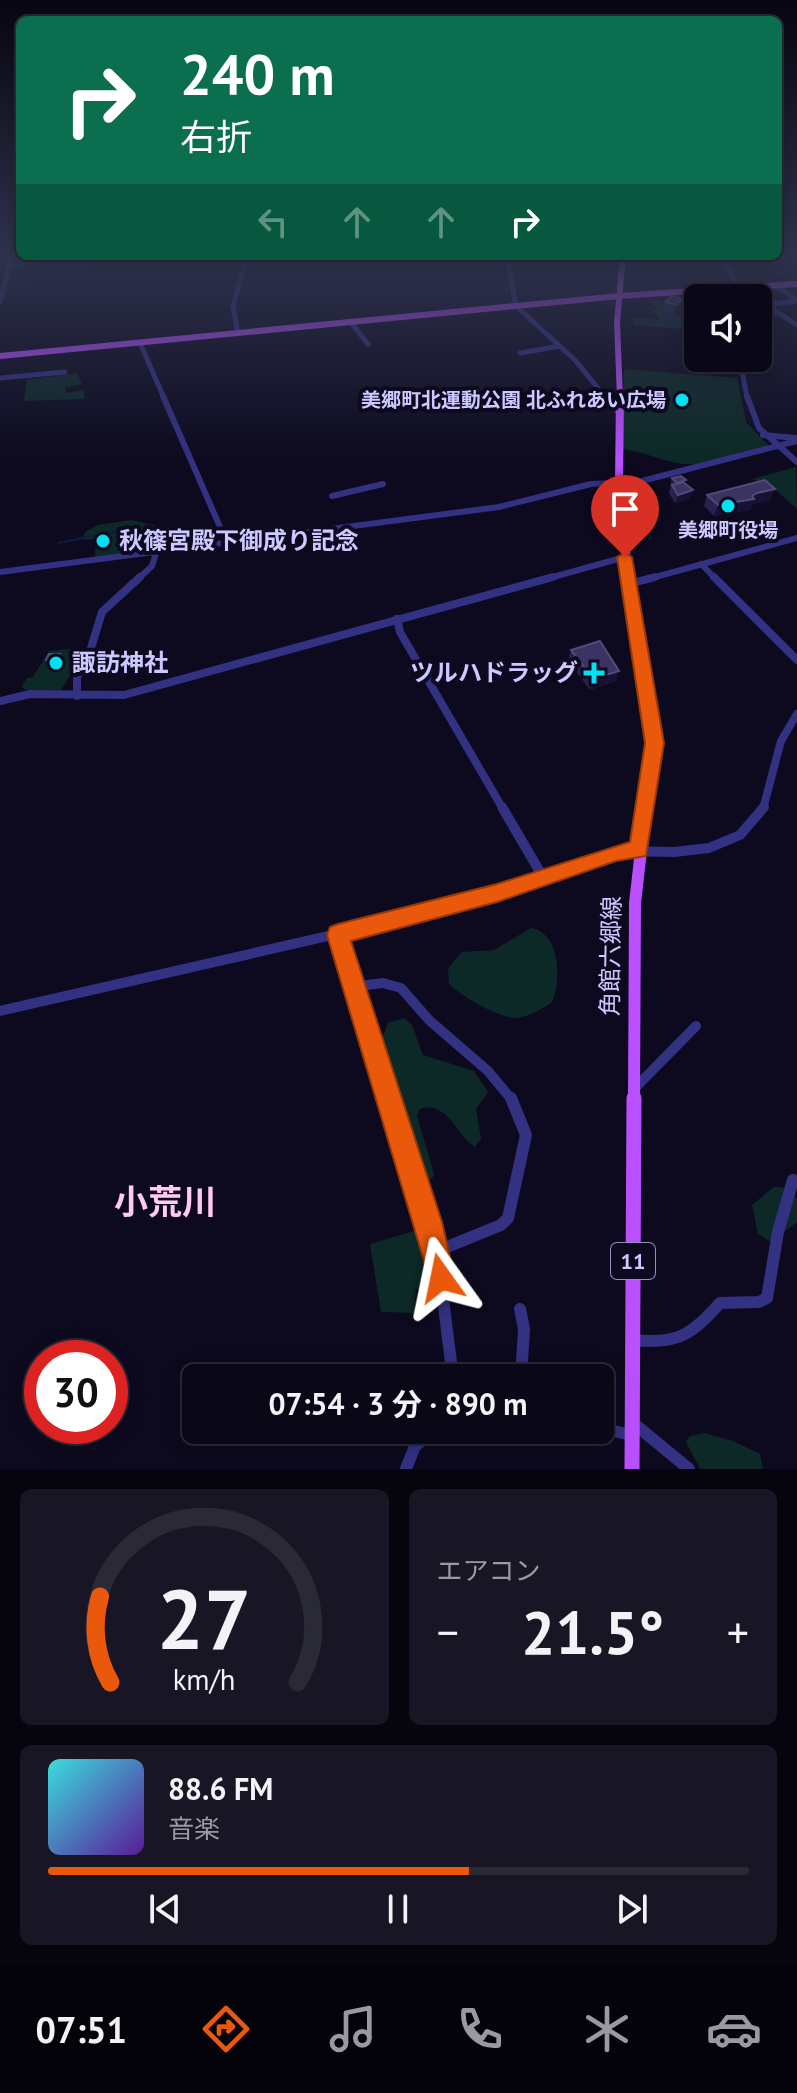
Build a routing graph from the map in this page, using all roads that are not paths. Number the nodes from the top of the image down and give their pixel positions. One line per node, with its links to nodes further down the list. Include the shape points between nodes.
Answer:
1 (236, 323): 6 (street)
2 (351, 323): 3 (main road); 6 (main road); 8 (street)
3 (355, 323)
4 (534, 323): 9 (street)
5 (619, 323): 15 (main road, 角館六郷線 / 11)
6 (238, 334): 7 (main road)
7 (140, 343): 11 (main road); 24 (street)
8 (368, 344)
9 (560, 346): 10 (street); 15 (street)
10 (520, 353)
11 (0, 356)
12 (65, 372): 14 (street)
13 (742, 372): 16 (street, via 750,417)
14 (0, 378)
15 (619, 413): 21 (main road, 角館六郷線 / 11)
16 (763, 435): 17 (street); 18 (street)
17 (797, 440): 18 (street)
18 (777, 446): 19 (street); 21 (street)
19 (797, 462)
20 (383, 484): 22 (street)
21 (619, 484): 24 (street, via 591,484 499,507); 26 (main road, 角館六郷線 / 11)
22 (332, 496)
23 (797, 538): 27 (street)
24 (227, 543): 25 (street)
25 (156, 553): 28 (street); 32 (street, via 152,566 102,612 77,677)
26 (625, 557): 29 (main road, 角館六郷線 / 11); 30 (street)
27 (701, 564): 29 (street); 31 (street)
28 (0, 572)
29 (629, 584): 35 (main road, 角館六郷線 / 11, via 653,716)
30 (397, 619): 32 (street, via 124,695); 36 (street)
31 (797, 660)
32 (77, 696): 33 (street, via 23,693)
33 (0, 701)
34 (797, 714): 35 (street, via 779,741 767,800 748,829 696,851)
35 (639, 850): 36 (street, via 616,852); 41 (main road, 角館六郷線 / 11)
36 (543, 877): 37 (street)
37 (338, 935): 38 (street); 39 (street)
38 (352, 987): 43 (street); 43 (street, via 388,983 401,988 505,1087 524,1123 508,1218)
39 (0, 1011)
40 (696, 1026): 41 (street)
41 (635, 1088): 45 (main road, 角館六郷線 / 11)
42 (793, 1180): 45 (street, via 767,1298 720,1303 700,1325 665,1344)
43 (437, 1251): 46 (street)
44 (520, 1309): 47 (street)
45 (633, 1340): 49 (main road, 角館六郷線 / 11)
46 (452, 1364)
47 (522, 1364)
48 (614, 1428): 49 (street)
49 (632, 1428): 52 (main road, 角館六郷線 / 11); 53 (street)
50 (417, 1444): 51 (street)
51 (406, 1469)
52 (632, 1469)
53 (689, 1469)

